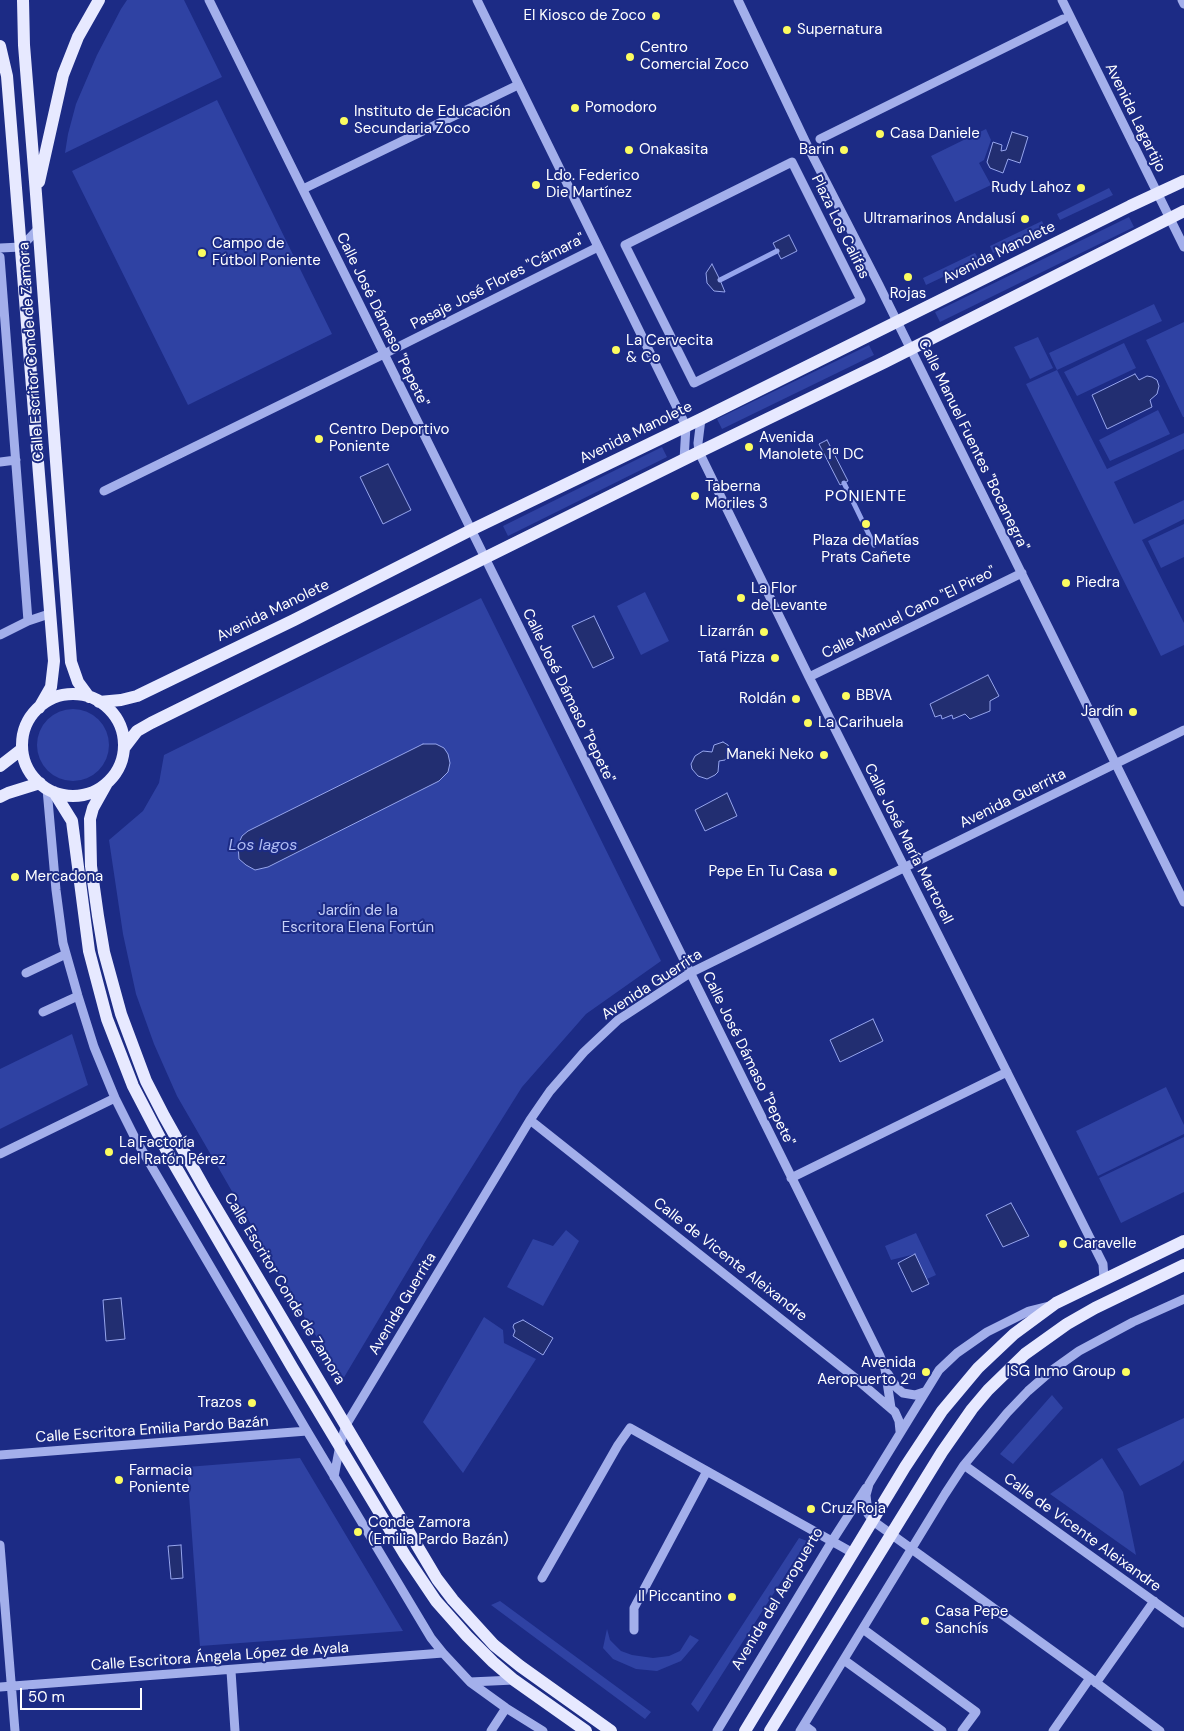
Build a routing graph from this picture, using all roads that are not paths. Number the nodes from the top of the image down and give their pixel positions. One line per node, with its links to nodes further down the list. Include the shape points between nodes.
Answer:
1 (24, 0): 16 (main road, Calle Escritor Conde de Zamora, via 24,45)
2 (99, 0): 16 (main road, via 78,37 63,75)
3 (209, 0): 14 (street, Calle José Dámaso "Pepete")
4 (477, 0): 11 (street)
5 (738, 0): 26 (street, Calle Manuel Fuentes "Bocanegra")
6 (1062, 0): 15 (street, Avenida Lagartijo)
7 (1182, 0): 8 (street)
8 (1184, 4)
9 (1063, 19): 12 (street)
10 (0, 46): 21 (main road, Calle Escritor Conde de Zamora, via 7,76)
11 (518, 84): 14 (street); 22 (street)
12 (820, 139)
13 (1184, 181): 15 (main road, Avenida Manolete)
14 (303, 189): 28 (street, Calle José Dámaso "Pepete")
15 (1156, 193): 18 (street, Avenida Lagartijo); 26 (main road, Avenida Manolete)
16 (36, 194): 19 (main road, Calle Escritor Conde de Zamora)
17 (1184, 211): 18 (main road)
18 (1170, 218): 23 (street, Avenida Lagartijo); 27 (main road)
19 (39, 228): 21 (street); 43 (main road, Calle Escritor Conde de Zamora, via 71,662 78,682)
20 (625, 245): 20 (street, Plaza Los Califas, via 694,383 861,300 792,162)
21 (20, 247): 24 (street); 39 (main road, Calle Escritor Conde de Zamora)
22 (598, 247): 28 (street, Pasaje José Flores "Cámara"); 30 (street)
23 (1184, 247)
24 (0, 248)
25 (0, 257): 32 (street, Calle Escritor Conde de Zamora)
26 (897, 322): 27 (street, Calle Manuel Fuentes "Bocanegra"); 29 (main road, Avenida Manolete)
27 (911, 349): 31 (main road); 38 (street, Calle Manuel Fuentes "Bocanegra")
28 (384, 354): 35 (street, Pasaje José Flores "Cámara"); 36 (street, Calle José Dámaso "Pepete")
29 (701, 419): 30 (main road, Avenida Manolete); 31 (street, Calle José María Martorell)
30 (686, 426): 33 (street); 36 (main road, Avenida Manolete)
31 (699, 452): 33 (main road); 42 (street, Calle José María Martorell)
32 (16, 460): 34 (street); 40 (street, Calle Escritor Conde de Zamora)
33 (684, 460): 37 (main road)
34 (0, 462)
35 (104, 491)
36 (470, 530): 37 (street, Calle José Dámaso "Pepete"); 43 (main road, Avenida Manolete, via 137,696 121,700)
37 (485, 559): 46 (main road, via 137,731); 57 (street, Calle José Dámaso "Pepete")
38 (1022, 573): 42 (street, Calle Manuel Cano "El Pireo"); 48 (street, Calle Manuel Fuentes "Bocanegra")
39 (50, 614): 40 (street); 44 (main road, Calle Escritor Conde de Zamora, via 54,670 51,687)
40 (28, 621): 41 (street)
41 (0, 635)
42 (809, 677): 53 (street, Calle José María Martorell)
43 (94, 699): 44 (main road, via 76,694 62,696); 46 (main road, via 110,710 118,721)
44 (39, 708): 47 (main road, via 29,720)
45 (1184, 730): 48 (street, Avenida Guerrita)
46 (124, 748): 50 (main road, via 119,767)
47 (22, 749): 49 (main road); 51 (main road, via 28,768)
48 (1116, 764): 53 (street, Avenida Guerrita); 54 (street, Calle Manuel Fuentes "Bocanegra")
49 (0, 766)
50 (107, 783): 51 (main road, via 82,795 68,796); 73 (main road, Calle Escritor Conde de Zamora, via 90,819 91,866 104,952 133,1048 183,1151)
51 (47, 788): 52 (main road); 55 (street, via 56,890); 76 (main road, Calle Escritor Conde de Zamora, via 72,821 91,960 107,1018 133,1086 170,1157)
52 (0, 797)
53 (905, 868): 57 (street, Avenida Guerrita); 60 (street, Calle José María Martorell)
54 (1184, 902)
55 (66, 954): 56 (street); 58 (street)
56 (26, 973)
57 (690, 973): 62 (street, Avenida Guerrita, via 618,1020 584,1052); 64 (street, Calle José Dámaso "Pepete")
58 (78, 996): 59 (street); 61 (street)
59 (43, 1012)
60 (1007, 1072): 64 (street); 67 (street, Calle José María Martorell, via 1103,1264)
61 (115, 1098): 63 (street); 74 (street, via 136,1140)
62 (530, 1120): 72 (street, Calle de Vicente Aleixandre); 73 (street, Avenida Guerrita)
63 (0, 1154)
64 (791, 1178): 70 (street, Calle José Dámaso "Pepete")
65 (1184, 1241): 67 (main road, Avenida del Aeropuerto)
66 (1184, 1265): 83 (main road, via 1095,1308 1025,1354 972,1409)
67 (1104, 1279): 69 (main road, Avenida del Aeropuerto)
68 (1184, 1299): 78 (street, via 1106,1336 1051,1371 1007,1413)
69 (1056, 1304): 71 (street, Avenida del Aeropuerto, via 1029,1311 969,1343 939,1370); 82 (main road, Avenida del Aeropuerto, via 1014,1334 978,1368 942,1412)
70 (885, 1370): 71 (street, via 903,1394); 72 (street, Calle José Dámaso "Pepete")
71 (924, 1392): 75 (street, Avenida del Aeropuerto)
72 (891, 1408): 75 (street, Calle de Vicente Aleixandre, via 899,1421)
73 (346, 1424): 76 (street, Avenida Guerrita); 108 (main road, Calle Escritor Conde de Zamora, via 423,1556 459,1608 494,1645)
74 (307, 1431): 77 (street, Calle Escritora Emilia Pardo Bazán); 80 (street)
75 (900, 1431): 81 (street, Avenida del Aeropuerto)
76 (340, 1445): 80 (street, Avenida Guerrita); 96 (main road, Calle Escritor Conde de Zamora, via 436,1601 467,1636)
77 (0, 1455)
78 (964, 1465): 86 (street); 89 (street, Calle de Vicente Aleixandre)
79 (707, 1471): 84 (street); 88 (street, via 630,1428); 92 (street, via 634,1608)
80 (334, 1477): 93 (street, via 417,1616)
81 (869, 1484): 82 (street, Avenida del Aeropuerto, via 866,1506); 84 (street, Avenida del Aeropuerto)
82 (873, 1521): 83 (street); 87 (main road, Avenida del Aeropuerto)
83 (891, 1534): 86 (street); 111 (main road)
84 (832, 1541): 87 (street); 109 (street, Avenida del Aeropuerto)
85 (0, 1545): 100 (street)
86 (912, 1550): 91 (street); 97 (street)
87 (853, 1553): 110 (main road, Avenida del Aeropuerto)
88 (542, 1578)
89 (1154, 1601): 90 (street, Calle de Vicente Aleixandre); 97 (street)
90 (1184, 1623)
91 (863, 1629): 94 (street); 114 (street, via 976,1712)
92 (634, 1630)
93 (443, 1653): 95 (street, Calle Escritora Ángela López de Ayala); 98 (street)
94 (844, 1660): 102 (street); 113 (street)
95 (231, 1670): 100 (street, Calle Escritora Ángela López de Ayala); 104 (street)
96 (514, 1680): 98 (street); 107 (main road, Calle Escritor Conde de Zamora)
97 (1093, 1680): 115 (street); 116 (street)
98 (470, 1682): 101 (street)
99 (0, 1687): 100 (street, Calle Escritora Ángela López de Ayala)
100 (11, 1687): 103 (street)
101 (506, 1708): 105 (street); 106 (street)
102 (802, 1728): 112 (street)
103 (15, 1731)
104 (235, 1731)
105 (491, 1731)
106 (543, 1731)
107 (586, 1731)
108 (611, 1731)
109 (717, 1731)
110 (745, 1731)
111 (770, 1731)
112 (812, 1731)
113 (942, 1731)
114 (962, 1731)
115 (1053, 1731)
116 (1160, 1731)

